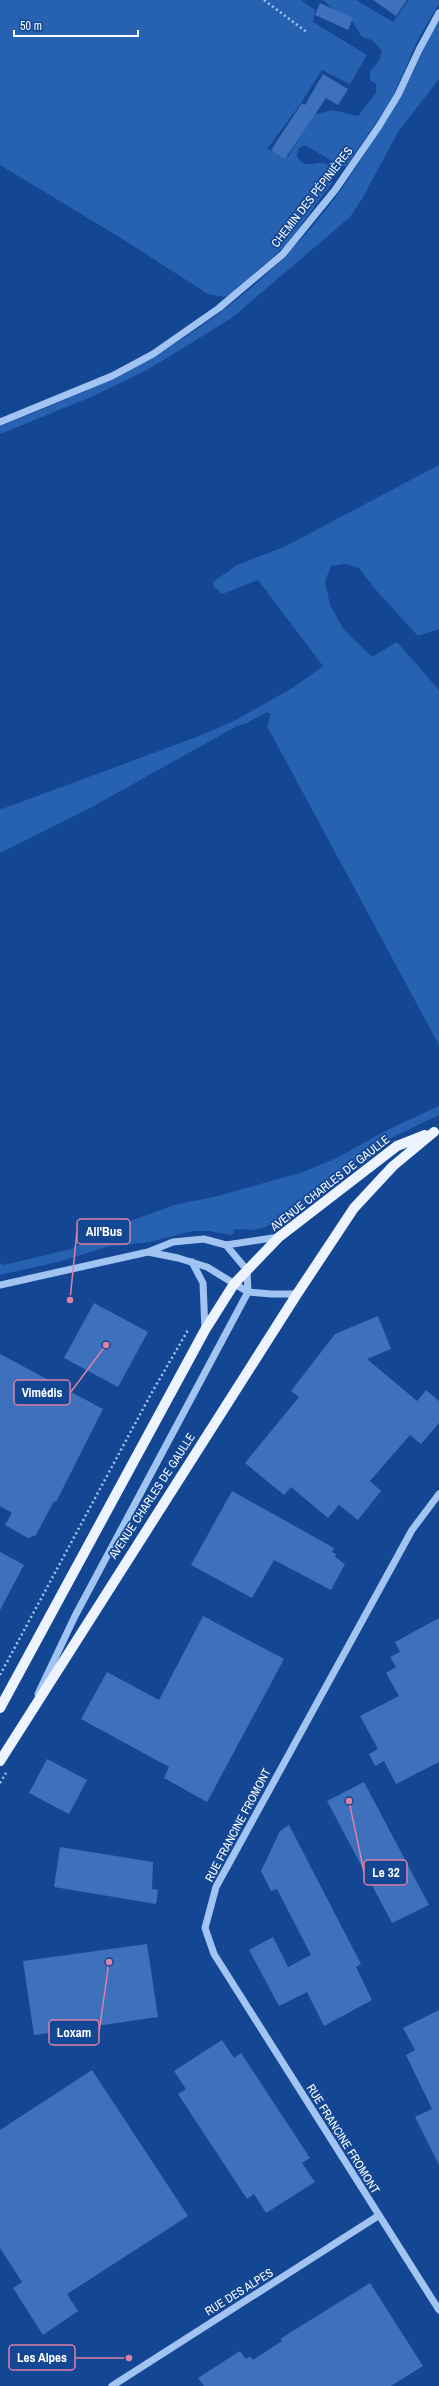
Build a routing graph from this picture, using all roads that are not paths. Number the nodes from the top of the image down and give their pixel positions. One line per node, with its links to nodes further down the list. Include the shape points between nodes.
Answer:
1 (439, 13): 2 (street, CHEMIN DES PÉPINIÈRES, via 398,96 379,126 335,190 283,254 219,308 153,354 112,376)
2 (0, 422)
3 (436, 1130): 4 (main road, AVENUE CHARLES DE GAULLE, via 397,1146); 12 (main road, AVENUE CHARLES DE GAULLE, via 393,1166 354,1208)
4 (279, 1237): 5 (street); 8 (main road, AVENUE CHARLES DE GAULLE)
5 (226, 1245): 6 (street, via 204,1239 173,1242); 8 (street)
6 (148, 1252): 7 (street); 10 (street)
7 (192, 1262): 9 (street, via 207,1267); 13 (street, via 202,1283)
8 (247, 1270): 9 (main road, AVENUE CHARLES DE GAULLE); 11 (street)
9 (234, 1284): 11 (street); 13 (main road)
10 (0, 1285)
11 (248, 1292): 12 (street); 16 (street, AVENUE CHARLES DE GAULLE, via 75,1616)
12 (297, 1294): 16 (main road, AVENUE CHARLES DE GAULLE)
13 (205, 1330): 15 (main road)
14 (438, 1497): 18 (street, RUE FRANCINE FROMONT, via 412,1530 216,1887 205,1928 214,1954)
15 (0, 1708)
16 (29, 1713): 17 (main road, AVENUE CHARLES DE GAULLE)
17 (0, 1761)
18 (378, 2216): 19 (street, RUE FRANCINE FROMONT); 20 (street, RUE DES ALPES)
19 (439, 2310)
20 (112, 2386)

